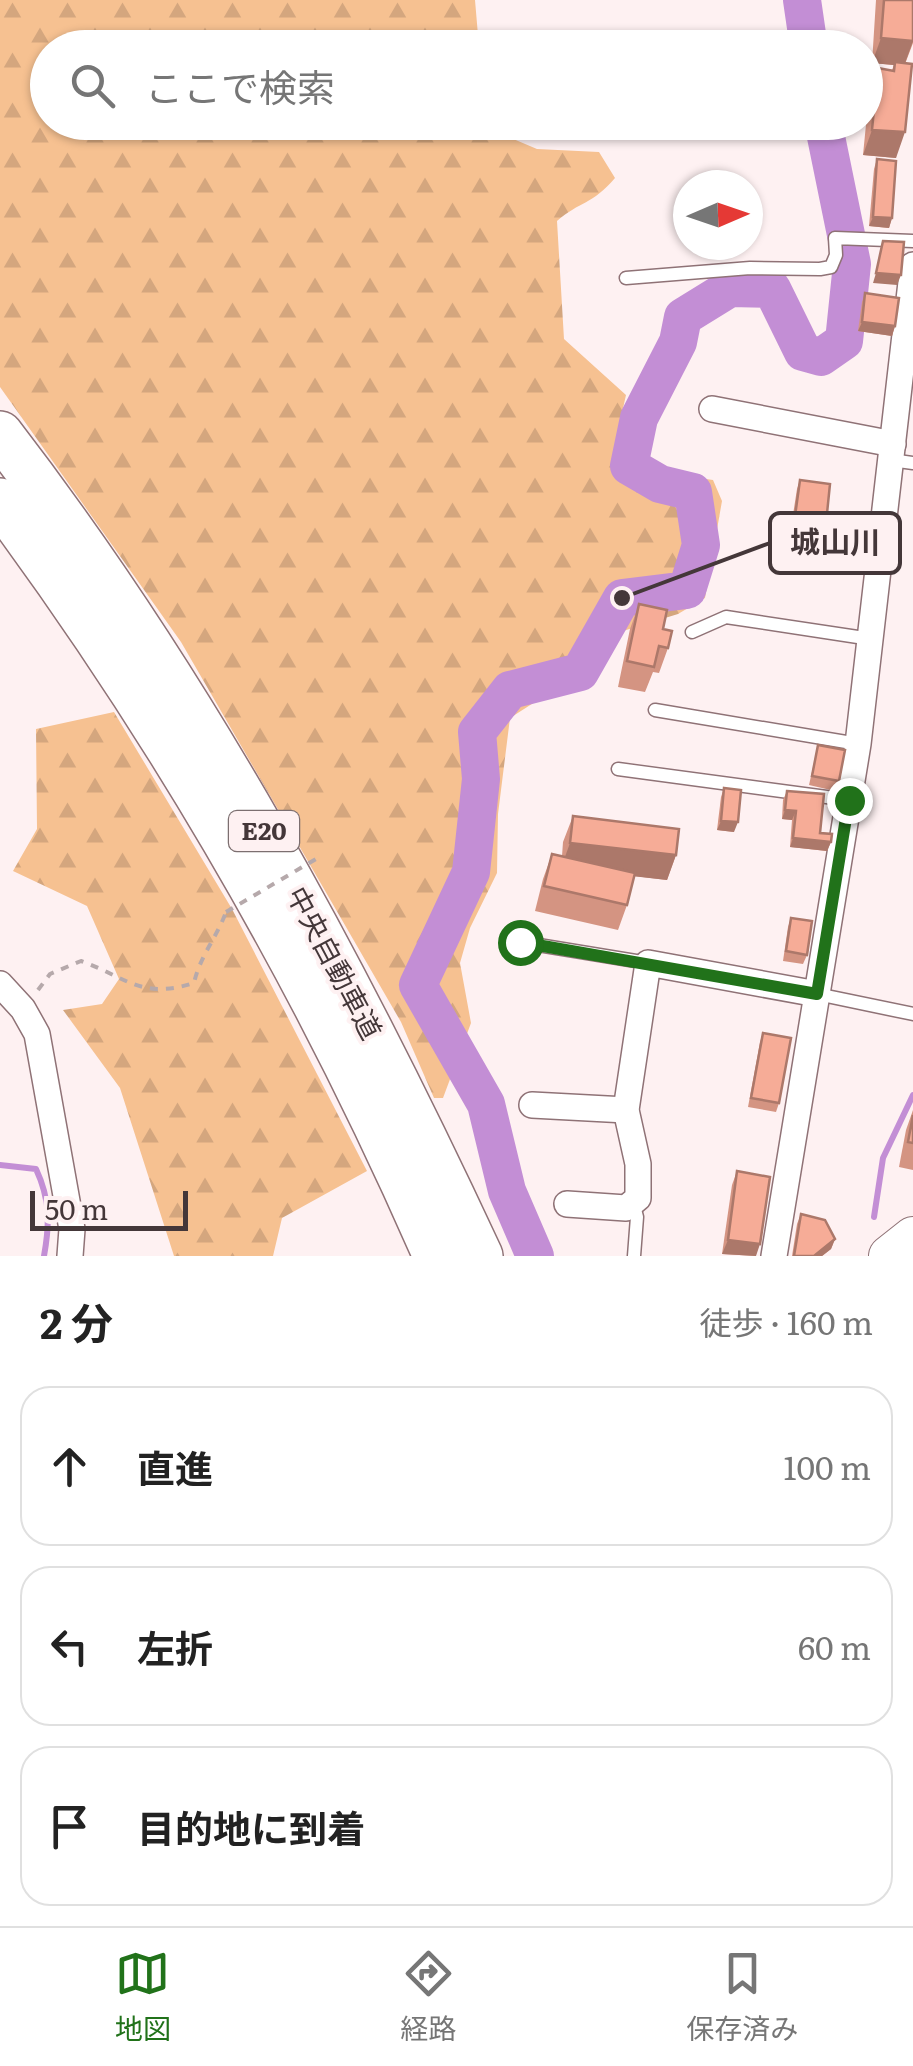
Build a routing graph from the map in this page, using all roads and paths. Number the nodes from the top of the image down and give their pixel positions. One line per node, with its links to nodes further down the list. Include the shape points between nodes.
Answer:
1 (913, 241): 3 (lane, via 835,238 830,267 820,269)
2 (913, 265): 6 (street)
3 (626, 278)
4 (712, 409): 6 (street)
5 (0, 434): 28 (highway, 中央自動車道 / E20, via 61,513 260,824)
6 (899, 456): 9 (street)
7 (0, 501): 27 (highway, 中央自動車道 / E20, via 203,802 314,1004)
8 (692, 632): 9 (lane, via 726,617)
9 (871, 639): 11 (street)
10 (655, 710): 11 (lane)
11 (858, 744): 13 (street)
12 (618, 768): 13 (lane)
13 (849, 800): 18 (street)
14 (321, 856): 19 (path, bridge, via 226,912 194,983 170,991 142,989 80,961 50,974)
15 (520, 942): 16 (lane)
16 (648, 963): 18 (street); 22 (street)
17 (0, 984): 19 (street)
18 (817, 994): 20 (lane); 30 (street)
19 (24, 1009): 26 (street, via 44,1058 72,1229)
20 (913, 1014)
21 (532, 1105): 22 (street)
22 (626, 1110): 23 (street, via 638,1164)
23 (633, 1202): 24 (street, via 626,1208); 29 (lane)
24 (567, 1204)
25 (913, 1237): 31 (main road)
26 (70, 1256)
27 (436, 1256)
28 (480, 1256)
29 (634, 1256)
30 (774, 1256)
31 (889, 1256)

